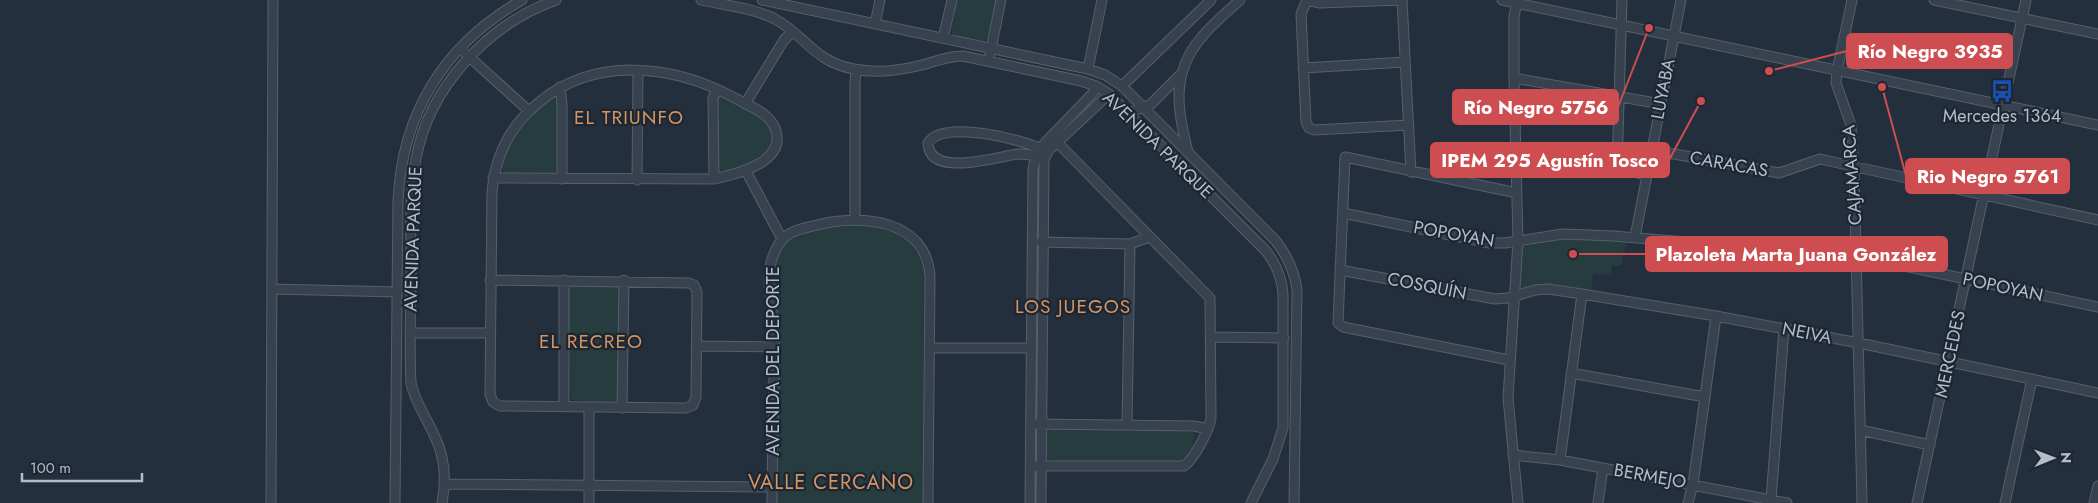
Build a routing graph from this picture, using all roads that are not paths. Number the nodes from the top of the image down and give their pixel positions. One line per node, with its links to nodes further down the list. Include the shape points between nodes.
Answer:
1 (274, 0): 90 (street)
2 (522, 0): 30 (street, AVENIDA PARQUE, via 492,19)
3 (556, 0): 32 (street, AVENIDA PARQUE, via 520,16)
4 (701, 0): 22 (street, AVENIDA PARQUE)
5 (761, 0): 21 (street, AVENIDA PARQUE); 22 (street)
6 (880, 0): 24 (street)
7 (952, 0): 29 (street)
8 (1001, 0): 31 (street)
9 (1102, 0): 36 (street)
10 (1211, 0): 43 (street)
11 (1240, 0): 39 (street, via 1202,36)
12 (1307, 0): 13 (street, via 1319,4); 35 (street, via 1301,14)
13 (1402, 0): 34 (street)
14 (1502, 0): 20 (street)
15 (1622, 0): 25 (street)
16 (1680, 0): 28 (street, LUYABA)
17 (1852, 0): 40 (street, CAJAMARCA)
18 (1936, 0): 23 (street)
19 (2026, 0): 23 (street, MERCEDES)
20 (1517, 3): 25 (street); 41 (street)
21 (809, 5): 24 (street, AVENIDA PARQUE)
22 (757, 12): 26 (street, AVENIDA PARQUE, via 774,18)
23 (2022, 18): 27 (street); 50 (street, MERCEDES)
24 (876, 24): 29 (street, AVENIDA PARQUE)
25 (1621, 25): 28 (street); 47 (street)
26 (792, 32): 38 (street, AVENIDA PARQUE, via 824,58); 48 (street)
27 (2098, 34)
28 (1674, 36): 40 (street); 49 (street, LUYABA)
29 (943, 38): 31 (street, AVENIDA PARQUE)
30 (460, 48): 32 (street); 91 (street, AVENIDA PARQUE, via 428,90 403,155 398,200)
31 (991, 48): 33 (street); 36 (street, AVENIDA PARQUE)
32 (470, 56): 52 (street); 97 (street, AVENIDA PARQUE, via 438,100 416,156 412,188)
33 (989, 61): 38 (street, AVENIDA PARQUE, via 957,56 895,71); 42 (street, AVENIDA PARQUE)
34 (1405, 62): 35 (street); 54 (street)
35 (1303, 68): 54 (street, via 1309,128)
36 (1088, 69): 43 (street, AVENIDA PARQUE)
37 (638, 70): 44 (street, via 600,72); 45 (street, via 680,76); 70 (street)
38 (856, 70): 75 (street)
39 (1184, 70): 51 (street); 60 (street, via 1179,83 1178,107)
40 (1837, 71): 50 (street); 61 (street, CAJAMARCA, via 1836,83 1852,124)
41 (1514, 78): 47 (street); 57 (street)
42 (1096, 86): 46 (street, AVENIDA PARQUE); 56 (street)
43 (1122, 86): 51 (street, AVENIDA PARQUE)
44 (560, 87): 52 (street); 69 (street)
45 (717, 90): 48 (street); 71 (street, via 713,98)
46 (1109, 94): 53 (street, AVENIDA PARQUE); 56 (street)
47 (1620, 98): 49 (street); 63 (street)
48 (745, 104): 64 (street, via 769,119 777,137 770,155)
49 (1661, 104): 58 (street, LUYABA)
50 (2004, 105): 55 (street); 73 (street, MERCEDES)
51 (1144, 108): 53 (street); 60 (street, AVENIDA PARQUE)
52 (528, 111): 67 (street, via 504,144)
53 (1129, 113): 68 (street, AVENIDA PARQUE)
54 (1409, 125): 65 (street)
55 (2098, 125)
56 (1054, 140): 59 (street); 77 (street)
57 (1516, 147): 63 (street); 72 (street)
58 (1652, 150): 61 (street, CARACAS, via 1779,173 1820,159); 66 (street, LUYABA)
59 (1042, 154): 59 (street, via 994,136 966,131 937,135 928,143 936,158 954,163); 81 (street, via 1033,169); 82 (street)
60 (1189, 154): 62 (street, AVENIDA PARQUE)
61 (1854, 166): 73 (street, CARACAS); 84 (street, CAJAMARCA)
62 (1203, 168): 68 (street); 143 (street, AVENIDA PARQUE, via 1276,240 1295,276)
63 (1617, 169): 66 (street)
64 (746, 171): 71 (street); 79 (street)
65 (1411, 172): 72 (street); 74 (street, via 1345,157)
66 (1646, 175): 78 (street, LUYABA)
67 (493, 178): 69 (street); 87 (street)
68 (1193, 178): 100 (street, AVENIDA PARQUE, via 1272,258 1282,285)
69 (562, 179): 70 (street)
70 (637, 180): 71 (street)
71 (714, 180)
72 (1518, 193): 80 (street)
73 (1984, 196): 76 (street, CARACAS); 86 (street, MERCEDES)
74 (1343, 213): 80 (street, POPOYAN, via 1489,243); 85 (street)
75 (855, 220): 79 (street, via 806,227); 104 (street, via 883,224 906,233 924,252 930,277)
76 (2098, 220)
77 (1149, 237): 83 (street); 99 (street, via 1210,298)
78 (1635, 237): 80 (street, POPOYAN, via 1562,234); 84 (street, POPOYAN)
79 (782, 239): 103 (street, AVENIDA DEL DEPORTE, via 769,272)
80 (1518, 241): 93 (street)
81 (1033, 242): 82 (street); 105 (street)
82 (1044, 242): 83 (street); 118 (street)
83 (1130, 244): 119 (street)
84 (1857, 256): 86 (street, POPOYAN); 101 (street, CAJAMARCA)
85 (1340, 270): 93 (street, COSQUÍN, via 1495,299); 106 (street, via 1337,317 1343,327)
86 (1967, 279): 94 (street, POPOYAN); 107 (street, MERCEDES)
87 (490, 280): 88 (street); 98 (street)
88 (564, 280): 89 (street); 114 (street)
89 (624, 280): 102 (street, via 694,285 697,292); 116 (street)
90 (272, 289): 91 (street); 134 (street)
91 (398, 292): 110 (street, AVENIDA PARQUE)
92 (1582, 294): 93 (street, NEIVA, via 1548,289); 95 (street, NEIVA); 108 (street)
93 (1515, 295): 106 (street)
94 (2098, 307)
95 (1716, 316): 96 (street, NEIVA); 113 (street)
96 (1784, 328): 101 (street, NEIVA); 133 (street)
97 (410, 333): 98 (street); 111 (street, AVENIDA PARQUE)
98 (490, 333): 114 (street, via 490,394 493,402 500,406)
99 (1211, 337): 100 (street); 120 (street, via 1211,418)
100 (1284, 338): 142 (street, AVENIDA PARQUE, via 1281,435)
101 (1860, 343): 107 (street, NEIVA); 121 (street, CAJAMARCA)
102 (696, 346): 103 (street); 116 (street, via 696,397 693,406)
103 (774, 347): 132 (street, AVENIDA DEL DEPORTE)
104 (930, 348): 105 (street); 139 (street)
105 (1031, 348): 117 (street)
106 (1510, 360): 123 (street, via 1509,421)
107 (1949, 362): 109 (street, NEIVA); 122 (street, MERCEDES)
108 (1571, 373): 113 (street); 124 (street)
109 (2032, 380): 112 (street, NEIVA); 150 (street)
110 (396, 391): 111 (street); 135 (street, AVENIDA PARQUE)
111 (413, 392): 128 (street, AVENIDA PARQUE, via 439,447)
112 (2098, 393)
113 (1705, 397): 129 (street)
114 (564, 407): 115 (street)
115 (589, 407): 116 (street); 130 (street)
116 (622, 408)
117 (1031, 424): 118 (street); 125 (street)
118 (1042, 424): 119 (street); 126 (street)
119 (1128, 425): 120 (street)
120 (1208, 429): 126 (street, via 1184,466)
121 (1860, 430): 122 (street); 148 (street, CAJAMARCA)
122 (1930, 445): 149 (street, MERCEDES)
123 (1513, 454): 124 (street, BERMEJO); 144 (street)
124 (1560, 460): 127 (street, BERMEJO)
125 (1031, 466): 126 (street); 140 (street)
126 (1041, 466): 141 (street)
127 (1603, 468): 129 (street, BERMEJO); 145 (street)
128 (444, 484): 130 (street); 136 (street, AVENIDA PARQUE)
129 (1693, 484): 133 (street, BERMEJO); 146 (street)
130 (589, 485): 132 (street); 137 (street)
131 (2098, 486): 151 (street)
132 (772, 487): 138 (street, AVENIDA DEL DEPORTE)
133 (1771, 500): 147 (street, BERMEJO)
134 (271, 503)
135 (395, 503)
136 (442, 503)
137 (589, 503)
138 (772, 503)
139 (928, 503)
140 (1030, 503)
141 (1041, 503)
142 (1251, 503)
143 (1294, 503)
144 (1518, 503)
145 (1598, 503)
146 (1688, 503)
147 (1787, 503)
148 (1862, 503)
149 (1917, 503)
150 (2005, 503)
151 (2094, 503)

